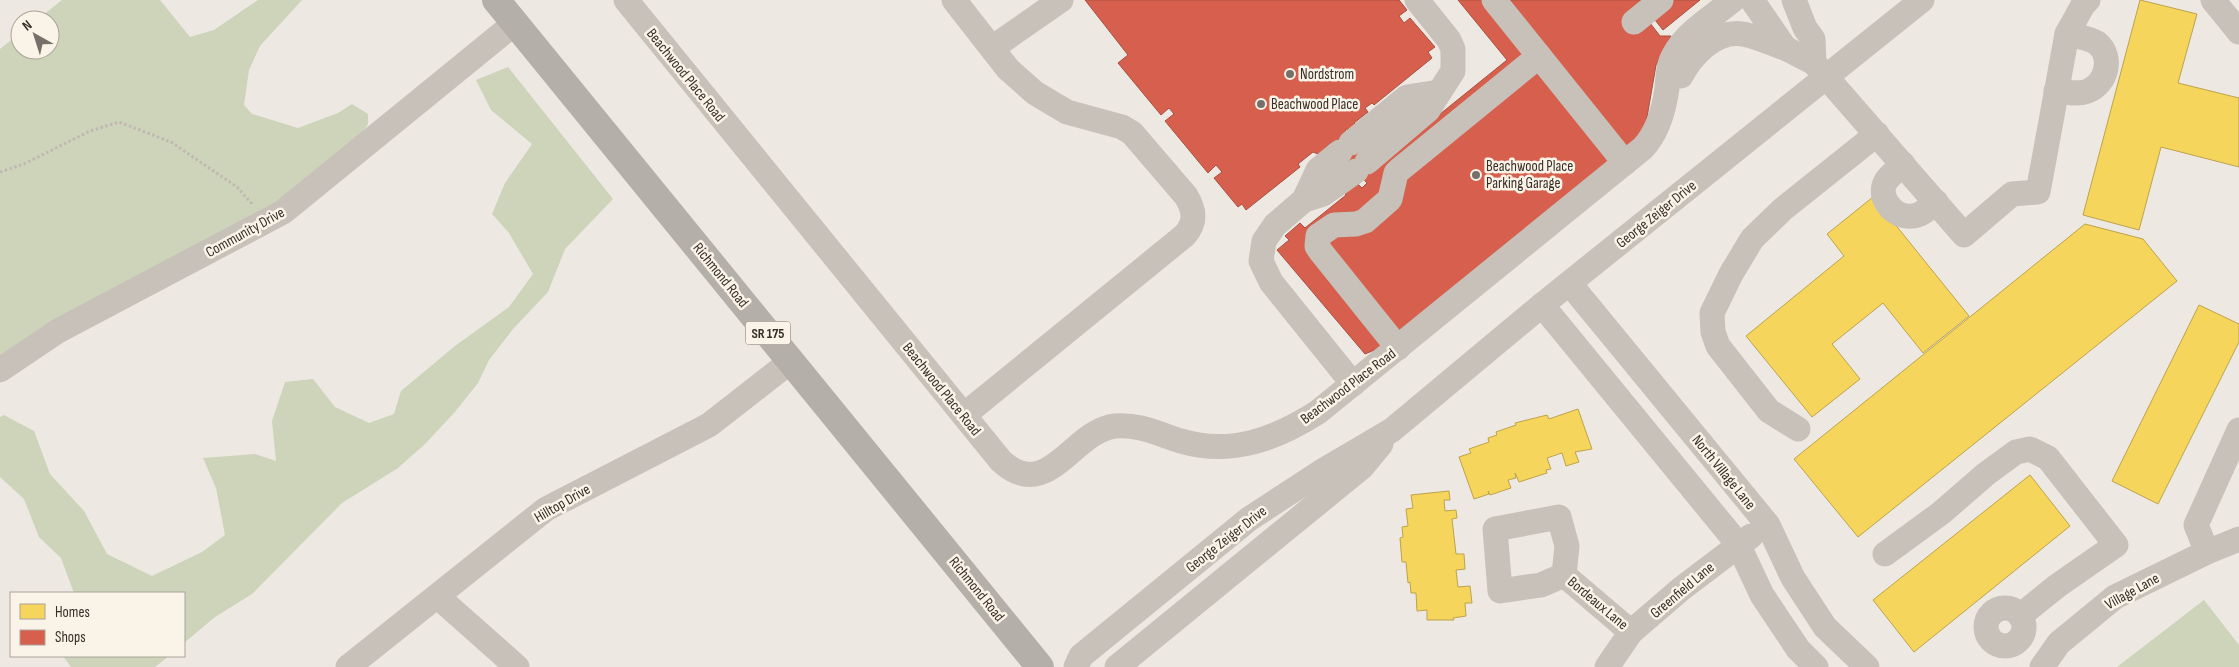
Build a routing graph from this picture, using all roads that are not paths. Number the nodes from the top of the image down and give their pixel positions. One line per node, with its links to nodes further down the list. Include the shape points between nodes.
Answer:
1 (496, 0): 17 (main road, Richmond Road / SR 175)
2 (626, 0): 37 (street, Beachwood Place Road)
3 (954, 0): 21 (street)
4 (1061, 0): 21 (street)
5 (1417, 0): 36 (street, via 1453,49 1452,71 1428,110 1420,118 1353,157 1323,194 1304,200 1268,232 1262,250 1261,261 1270,282)
6 (1494, 0): 24 (street)
7 (1661, 0): 16 (street)
8 (1733, 0): 26 (street, Beachwood Place Road, via 1675,52)
9 (1746, 0): 20 (street, via 1748,23)
10 (1752, 0): 22 (street)
11 (1777, 0): 23 (street)
12 (1794, 0): 23 (street)
13 (1922, 0): 23 (street, George Zeiger Drive)
14 (2088, 0): 19 (street)
15 (2213, 0): 18 (street)
16 (1634, 22)
17 (515, 23): 34 (main road, Richmond Road / SR 175); 35 (street, Community Drive, via 282,212 58,331)
18 (2239, 32)
19 (2067, 34): 25 (street); 25 (street, via 2097,43 2107,62 2105,74 2099,84 2085,92)
20 (1762, 40): 22 (street); 26 (street, via 1739,33 1716,37 1694,56 1677,86)
21 (992, 48): 37 (street, via 1016,78 1051,104 1132,133 1186,196 1194,220 1186,235)
22 (1785, 48): 23 (street)
23 (1815, 52): 27 (street); 31 (street, George Zeiger Drive)
24 (1539, 56): 28 (street); 33 (street, via 1398,170 1388,202 1361,223 1334,225 1318,236 1317,246 1321,252)
25 (2056, 91): 30 (street, via 2038,192 2012,194 1964,234)
26 (1666, 95): 28 (street, Beachwood Place Road, via 1653,137)
27 (1877, 134): 29 (street); 39 (street, via 1752,238 1712,313 1718,346 1769,411)
28 (1625, 163): 33 (street, Beachwood Place Road)
29 (1903, 164): 30 (street); 30 (street, via 1886,181 1884,195 1887,205 1899,216 1913,216 1925,212)
30 (1936, 202)
31 (1570, 284): 32 (street, George Zeiger Drive); 41 (street, North Village Lane)
32 (1542, 305): 38 (street, George Zeiger Drive); 43 (street)
33 (1398, 348): 36 (street, Beachwood Place Road)
34 (791, 361): 47 (street, Hilltop Drive, via 709,425 546,509); 52 (main road, Richmond Road / SR 175)
35 (0, 370)
36 (1353, 384): 37 (street, Beachwood Place Road, via 1300,424 1257,442 1205,446 1142,426 1116,426 1099,430 1050,468 1033,475 1008,468)
37 (964, 415)
38 (1392, 430): 53 (street, George Zeiger Drive, via 1249,519 1080,656); 54 (street, George Zeiger Drive, via 1362,467)
39 (1798, 430)
40 (2239, 430): 44 (street, via 2196,525)
41 (1768, 525): 43 (street, Greenfield Lane); 57 (street, North Village Lane, via 1793,578 1825,627)
42 (2239, 539): 44 (street, Village Lane)
43 (1738, 544): 48 (street, Greenfield Lane); 56 (street, via 1762,595 1798,649)
44 (2207, 552): 49 (street, Village Lane, via 2115,597 2059,643)
45 (1884, 554): 49 (street, via 2016,452 2030,449 2048,458 2116,545 2057,586 2020,627)
46 (1564, 575): 48 (street, Bordeaux Lane)
47 (438, 596): 50 (street, Hilltop Drive); 51 (street)
48 (1632, 632): 55 (street, Greenfield Lane)
49 (2045, 664)
50 (348, 667)
51 (517, 667)
52 (1040, 667)
53 (1076, 667)
54 (1117, 667)
55 (1607, 667)
56 (1816, 667)
57 (1867, 667)

